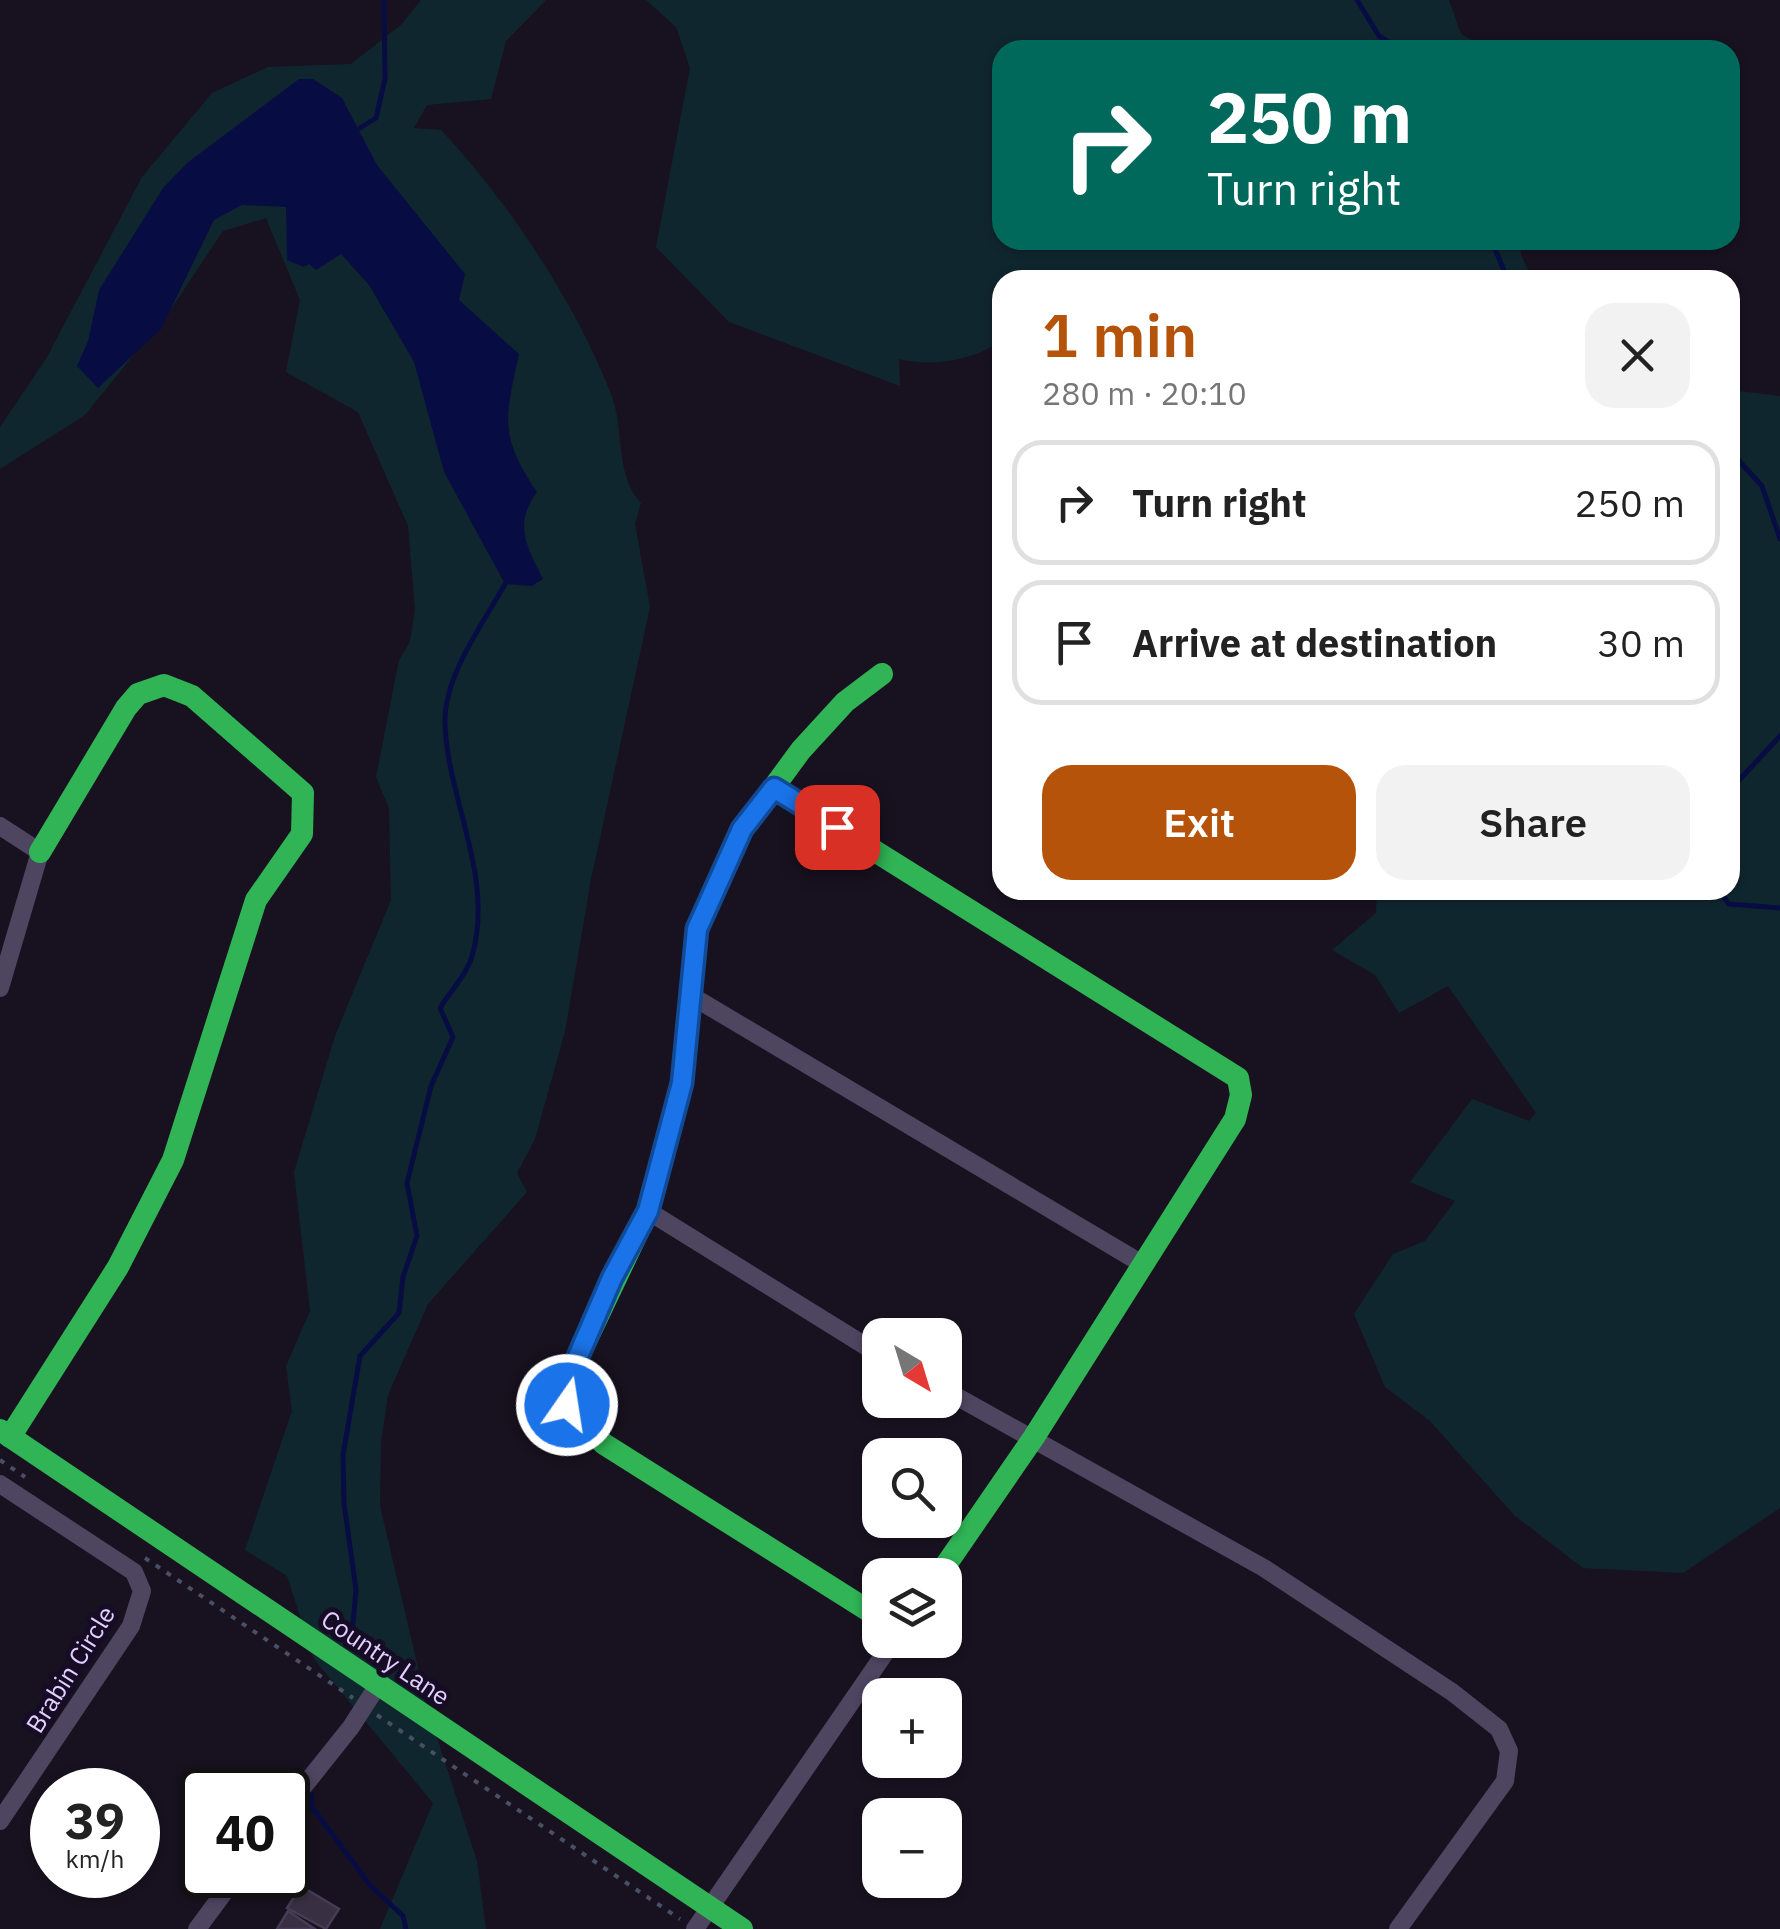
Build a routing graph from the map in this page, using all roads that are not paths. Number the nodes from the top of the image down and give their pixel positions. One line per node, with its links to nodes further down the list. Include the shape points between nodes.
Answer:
1 (882, 674): 2 (street, via 845,702)
2 (774, 788): 6 (street, via 742,829 697,929); 8 (street, via 1238,1078 1235,1119)
3 (0, 826): 4 (street)
4 (40, 852): 5 (street); 11 (street, via 126,708 138,694 164,684 192,696 303,793 309,815 297,848 264,885 230,966 216,1031 172,1160 107,1286)
5 (0, 988)
6 (690, 994): 7 (street, via 682,1083); 8 (street)
7 (648, 1211): 9 (street); 15 (street, via 567,1382 567,1405 604,1444)
8 (1144, 1265): 12 (street)
9 (862, 1344)
10 (962, 1399): 12 (street)
11 (5, 1434): 17 (street, Country Lane)
12 (1034, 1437): 14 (street); 25 (street, via 1264,1568 1499,1729 1509,1750 1505,1781)
13 (0, 1484): 19 (street, Brabin Circle, via 134,1572 142,1591 132,1626)
14 (951, 1558)
15 (862, 1607)
16 (882, 1658): 21 (street)
17 (378, 1685): 18 (street); 21 (street, Country Lane)
18 (310, 1778)
19 (0, 1822)
20 (220, 1898): 22 (street)
21 (709, 1907): 23 (street); 24 (street, Country Lane)
22 (197, 1929)
23 (694, 1929)
24 (742, 1929)
25 (1398, 1929)

